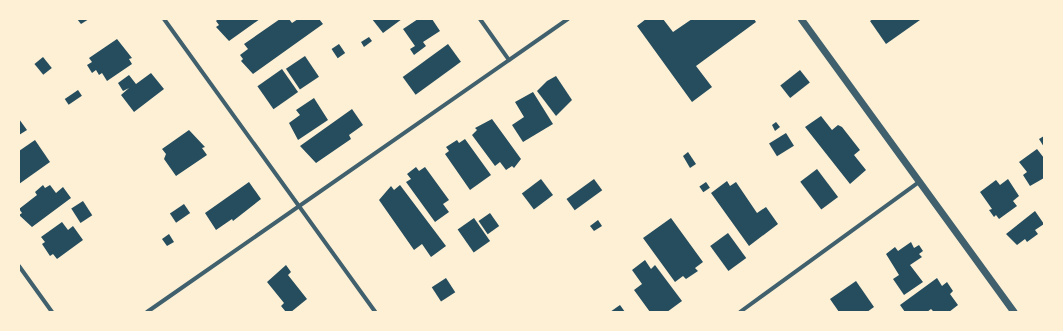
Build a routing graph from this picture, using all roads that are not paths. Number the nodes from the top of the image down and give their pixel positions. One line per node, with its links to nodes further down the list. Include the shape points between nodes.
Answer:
1 (164, 19): 7 (street)
2 (480, 19): 5 (street)
3 (568, 19): 5 (street)
4 (801, 19): 6 (street)
5 (509, 60): 7 (street)
6 (920, 182): 12 (street); 13 (street)
7 (299, 206): 10 (street); 11 (street)
8 (19, 266): 9 (street)
9 (52, 312)
10 (147, 312)
11 (375, 312)
12 (740, 312)
13 (1014, 312)

